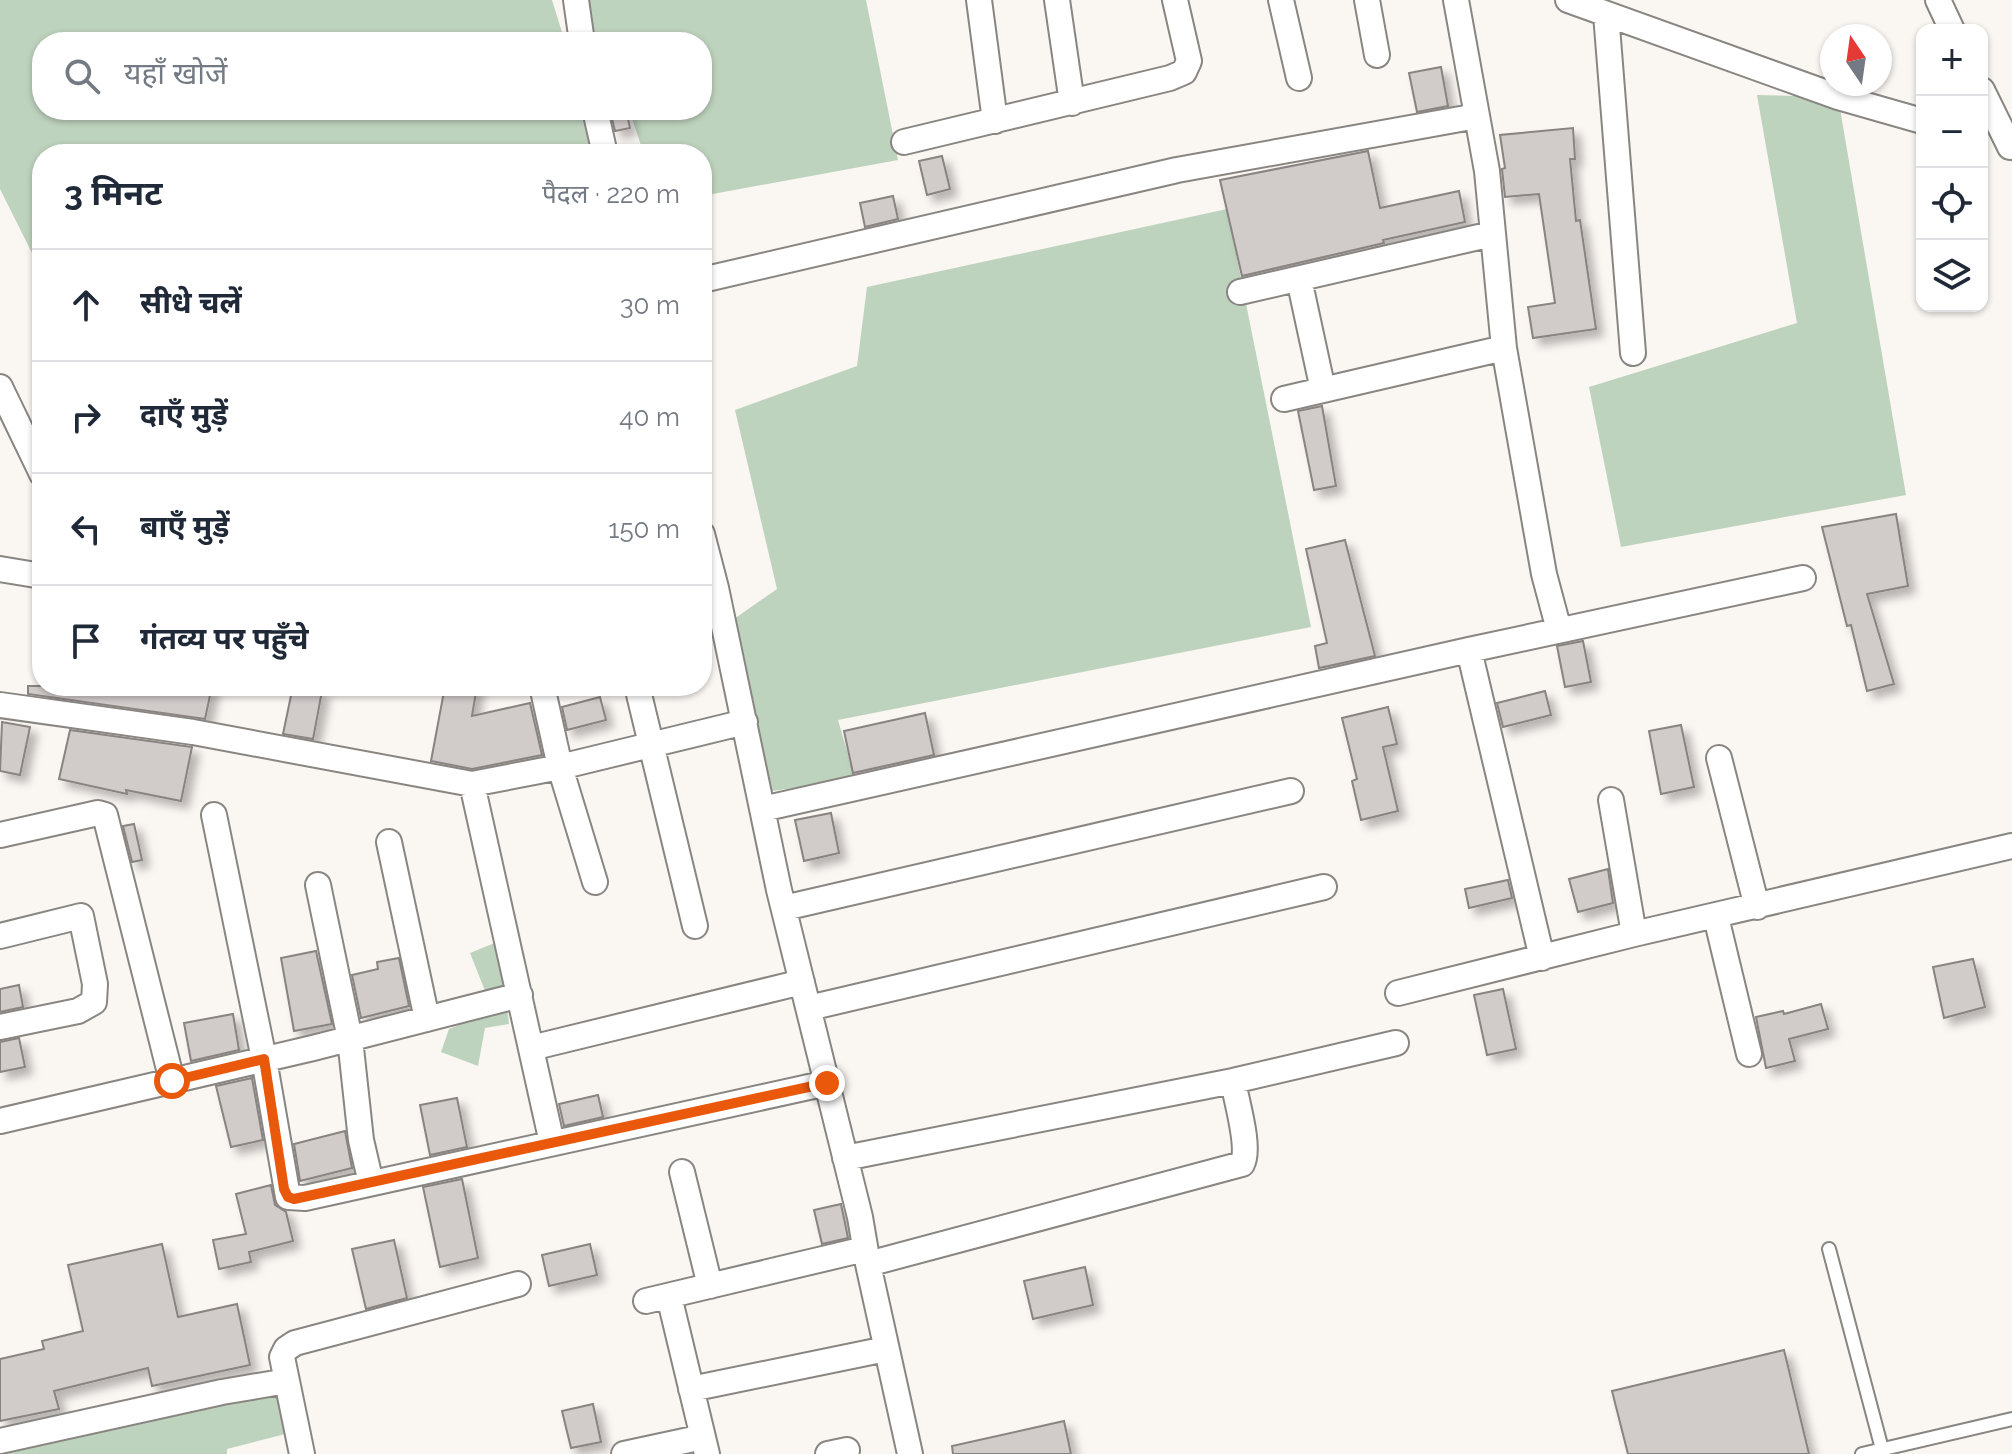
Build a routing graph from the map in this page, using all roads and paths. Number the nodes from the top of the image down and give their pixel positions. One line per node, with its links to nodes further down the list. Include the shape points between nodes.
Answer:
1 (576, 0): 12 (street)
2 (979, 0): 20 (street)
3 (1057, 0): 16 (street)
4 (1175, 0): 16 (street, via 1189,61 1184,72)
5 (1281, 0): 14 (street)
6 (1367, 0): 13 (street)
7 (1456, 0): 17 (street)
8 (1568, 0): 10 (street)
9 (1938, 0): 11 (street)
10 (1606, 14): 18 (street); 30 (street)
11 (1949, 24)
12 (581, 32)
13 (1377, 55)
14 (1299, 78)
15 (1985, 96): 24 (street)
16 (1072, 103): 20 (street)
17 (1477, 116): 25 (street); 26 (street, via 1177,170)
18 (1916, 119)
19 (597, 120): 23 (street)
20 (995, 121): 22 (street)
21 (1988, 141): 24 (street)
22 (904, 142)
23 (603, 144)
24 (2011, 147)
25 (1492, 234): 27 (street); 29 (street)
26 (712, 278)
27 (1299, 279): 28 (street); 32 (street)
28 (1240, 292)
29 (1504, 348): 32 (street); 39 (street, via 1544,574)
30 (1633, 353)
31 (0, 387): 34 (street)
32 (1323, 390): 33 (street)
33 (1284, 399)
34 (32, 453)
35 (0, 569): 36 (street)
36 (32, 574)
37 (1803, 578): 39 (street)
38 (712, 592): 44 (street)
39 (1559, 630): 40 (street)
40 (1469, 650): 51 (street); 65 (street)
41 (544, 696): 47 (street)
42 (640, 696): 45 (street)
43 (0, 705): 48 (street, via 193,732)
44 (745, 722): 45 (street); 51 (street)
45 (652, 745): 47 (street); 62 (street)
46 (1719, 758): 59 (street)
47 (560, 767): 48 (street); 56 (street)
48 (472, 784): 68 (street)
49 (1291, 791): 60 (street)
50 (1611, 800): 63 (street)
51 (762, 809): 60 (street)
52 (214, 815): 76 (street)
53 (0, 835): 77 (street, via 105,815)
54 (389, 842): 70 (street)
55 (2012, 846): 59 (street)
56 (595, 882)
57 (318, 885): 72 (street)
58 (1324, 887): 69 (street)
59 (1757, 907): 61 (street)
60 (784, 908): 66 (street)
61 (1716, 917): 63 (street); 75 (street)
62 (695, 926)
63 (1634, 934): 65 (street)
64 (0, 936): 71 (street, via 81,916 95,984 94,1002 88,1007)
65 (1542, 958): 67 (street)
66 (802, 982): 69 (street); 74 (street)
67 (1398, 993)
68 (520, 995): 70 (street); 74 (street)
69 (809, 1008): 79 (street)
70 (427, 1019): 72 (street)
71 (0, 1027)
72 (350, 1039): 76 (street); 84 (street)
73 (1396, 1043): 78 (street)
74 (531, 1048): 81 (street)
75 (1749, 1054)
76 (264, 1059): 77 (street); 84 (street, via 288,1197)
77 (172, 1081): 80 (street)
78 (1233, 1081): 82 (street); 86 (street, via 1245,1147 1242,1164)
79 (827, 1083): 81 (street); 82 (street)
80 (0, 1121)
81 (552, 1143): 84 (street)
82 (845, 1158): 86 (street)
83 (682, 1172): 88 (street)
84 (371, 1183)
85 (1829, 1249): 95 (lane)
86 (866, 1256): 88 (street); 89 (street)
87 (518, 1284): 90 (street, via 295,1343 282,1357)
88 (710, 1286): 91 (street, via 658,1299)
89 (886, 1349): 91 (street); 98 (street)
90 (287, 1381): 93 (street); 96 (street)
91 (691, 1389): 94 (street)
92 (2012, 1419): 95 (lane)
93 (0, 1441)
94 (705, 1446): 97 (street)
95 (1882, 1449): 99 (lane)
96 (302, 1454)
97 (624, 1454)
98 (910, 1454)
99 (1862, 1454)

